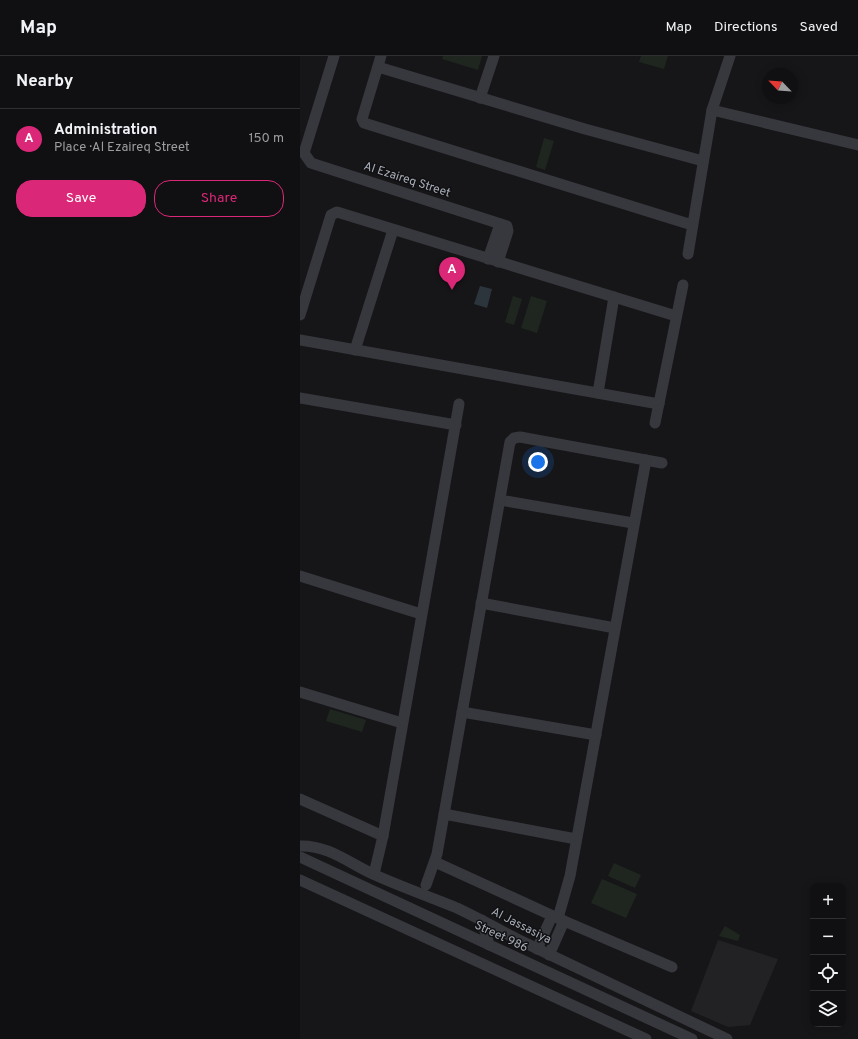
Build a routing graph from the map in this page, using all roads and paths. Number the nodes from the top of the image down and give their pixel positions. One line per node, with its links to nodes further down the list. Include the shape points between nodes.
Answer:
1 (334, 56): 13 (street, Al Ezaireq Street, via 304,153 307,159 311,163 503,225 508,231)
2 (381, 56): 5 (street)
3 (494, 56): 6 (street)
4 (730, 56): 7 (street)
5 (378, 68): 6 (street); 10 (street, via 362,119 366,124)
6 (480, 98): 9 (street)
7 (712, 110): 8 (street); 9 (street)
8 (858, 145)
9 (703, 161): 10 (street)
10 (692, 225): 12 (street)
11 (393, 230): 13 (street); 16 (street, via 337,212 332,214); 19 (street)
12 (688, 254)
13 (493, 260): 15 (street)
14 (682, 285): 17 (street)
15 (614, 297): 17 (street); 20 (street)
16 (300, 315)
17 (676, 316): 23 (street)
18 (300, 340): 19 (street)
19 (355, 350): 20 (street)
20 (598, 393): 23 (street)
21 (300, 398): 25 (street)
22 (459, 404): 25 (street)
23 (659, 404): 24 (street)
24 (655, 423)
25 (456, 425): 32 (street)
26 (646, 460): 27 (street); 28 (street, via 514,438 510,442); 29 (street)
27 (662, 463)
28 (500, 500): 29 (street); 31 (street)
29 (634, 523): 33 (street)
30 (300, 576): 32 (street)
31 (481, 603): 33 (street); 35 (street)
32 (421, 614): 36 (street)
33 (615, 628): 37 (street)
34 (300, 692): 36 (street)
35 (462, 712): 37 (street); 39 (street)
36 (402, 723): 40 (street)
37 (596, 735): 41 (street)
38 (300, 799): 40 (street)
39 (444, 814): 41 (street); 44 (street)
40 (383, 836): 45 (street)
41 (576, 839): 48 (street, via 570,876)
42 (300, 846): 45 (street, Al Jassasiya, via 314,846 331,852)
43 (300, 857): 50 (street, Street 986)
44 (435, 862): 47 (street); 48 (street)
45 (374, 874): 49 (street, Al Jassasiya)
46 (300, 880): 54 (street)
47 (426, 885)
48 (558, 919): 51 (street); 52 (street); 53 (street)
49 (482, 920): 50 (street); 51 (street, Al Jassasiya)
50 (489, 945): 55 (street, Street 986)
51 (537, 949): 52 (street, Al Jassasiya)
52 (549, 955): 56 (street, Al Jassasiya, via 663,1003)
53 (672, 967)
54 (646, 1039)
55 (692, 1039)
56 (727, 1039)

